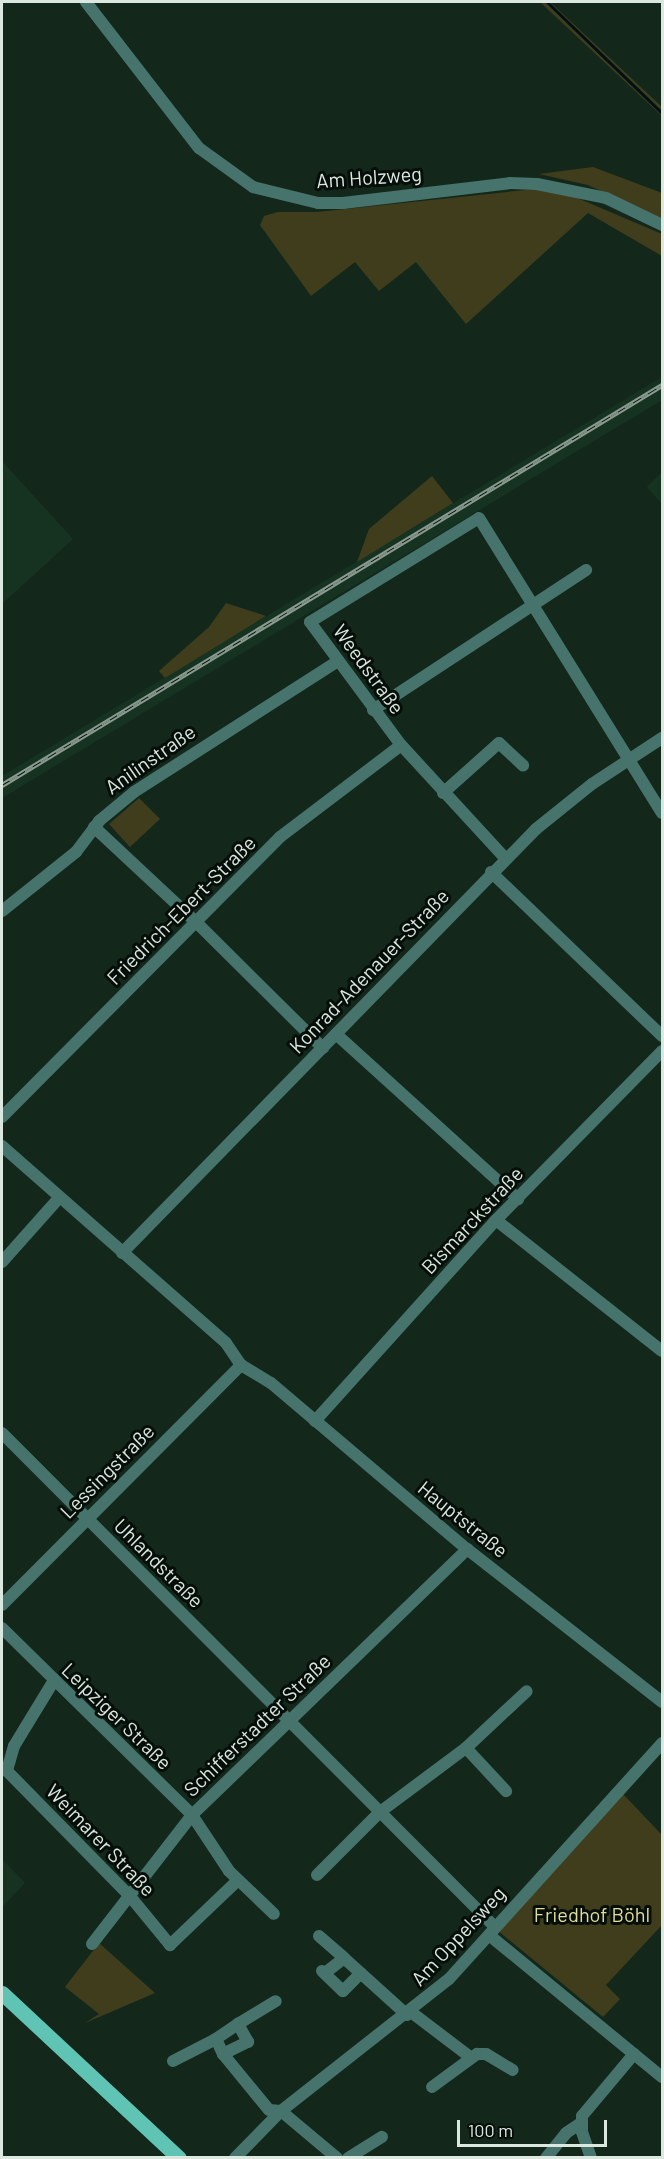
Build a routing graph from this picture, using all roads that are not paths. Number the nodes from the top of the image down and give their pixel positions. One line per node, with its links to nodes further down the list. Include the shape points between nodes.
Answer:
1 (86, 2): 2 (street, Am Holzweg, via 199,148 252,187 318,203 510,183 547,185 606,198)
2 (663, 225)
3 (586, 570): 4 (street)
4 (534, 606): 5 (street, Weedstraße, via 479,518 310,622); 6 (street); 9 (street)
5 (338, 661): 6 (street, Weedstraße); 13 (street, Anilinstraße, via 171,765)
6 (374, 710): 8 (street, Weedstraße)
7 (663, 738): 9 (street, Konrad-Adenauer-Straße)
8 (402, 745): 11 (street, Weedstraße); 17 (street, Friedrich-Ebert-Straße, via 280,837)
9 (630, 759): 12 (street); 14 (street, Konrad-Adenauer-Straße, via 568,801)
10 (523, 765): 11 (street, via 499,743)
11 (443, 793): 14 (street, Weedstraße)
12 (663, 813)
13 (94, 827): 16 (street, Anilinstraße, via 75,852); 17 (street)
14 (505, 858): 15 (street, Konrad-Adenauer-Straße)
15 (492, 872): 18 (street, Konrad-Adenauer-Straße); 19 (street)
16 (2, 911)
17 (196, 921): 20 (street); 22 (street, Friedrich-Ebert-Straße)
18 (336, 1034): 20 (street, Konrad-Adenauer-Straße); 25 (street)
19 (663, 1036)
20 (323, 1048): 27 (street, Konrad-Adenauer-Straße)
21 (663, 1051): 25 (street, Bismarckstraße)
22 (2, 1117)
23 (2, 1146): 24 (street)
24 (60, 1198): 27 (street); 28 (street)
25 (518, 1199): 26 (street, Bismarckstraße)
26 (496, 1220): 29 (street); 31 (street, Bismarckstraße)
27 (122, 1253): 30 (street, via 226,1343)
28 (2, 1262)
29 (663, 1351)
30 (241, 1365): 31 (street, Hauptstraße, via 271,1383); 33 (street, Lessingstraße)
31 (315, 1420): 34 (street, Hauptstraße)
32 (2, 1433): 33 (street, Uhlandstraße)
33 (87, 1518): 35 (street, Lessingstraße); 40 (street, Uhlandstraße)
34 (467, 1549): 39 (street, Hauptstraße); 40 (street, Schifferstadter Straße)
35 (2, 1605)
36 (2, 1628): 37 (street, Leipziger Straße)
37 (53, 1682): 45 (street, Leipziger Straße); 48 (street, Weimarer Straße, via 14,1746 7,1771)
38 (527, 1691): 42 (street)
39 (663, 1702)
40 (288, 1722): 44 (street, Uhlandstraße); 45 (street, Schifferstadter Straße)
41 (663, 1743): 50 (street, Am Oppelsweg)
42 (466, 1748): 43 (street); 44 (street)
43 (506, 1791)
44 (380, 1812): 46 (street); 50 (street, Uhlandstraße)
45 (192, 1815): 47 (street, Leipziger Straße); 48 (street, Schifferstadter Straße)
46 (317, 1875)
47 (238, 1880): 48 (street, Weimarer Straße, via 170,1945); 49 (street, Leipziger Straße)
48 (129, 1895): 52 (street, Schifferstadter Straße)
49 (274, 1914)
50 (492, 1930): 57 (street, Am Oppelsweg, via 449,1979); 61 (street, Uhlandstraße)
51 (319, 1936): 53 (street)
52 (92, 1944)
53 (344, 1958): 54 (street); 54 (street, via 323,1972 343,1991)
54 (361, 1973): 57 (street)
55 (2, 1993): 70 (main road)
56 (276, 2001): 58 (street)
57 (409, 2013): 62 (street); 67 (street, Am Oppelsweg)
58 (238, 2024): 59 (street); 60 (street, via 248,2042)
59 (216, 2039): 60 (street); 63 (street)
60 (223, 2054): 67 (street, via 269,2110)
61 (634, 2055): 65 (street, Uhlandstraße); 68 (street, via 584,2112)
62 (470, 2057): 64 (street, via 486,2054); 66 (street)
63 (173, 2061)
64 (513, 2070)
65 (663, 2077)
66 (432, 2087)
67 (281, 2111): 71 (street, Am Oppelsweg); 72 (street)
68 (581, 2123): 74 (street, via 566,2133); 75 (street)
69 (382, 2136): 73 (street)
70 (179, 2157)
71 (235, 2157)
72 (337, 2157)
73 (348, 2157)
74 (546, 2157)
75 (591, 2157)

